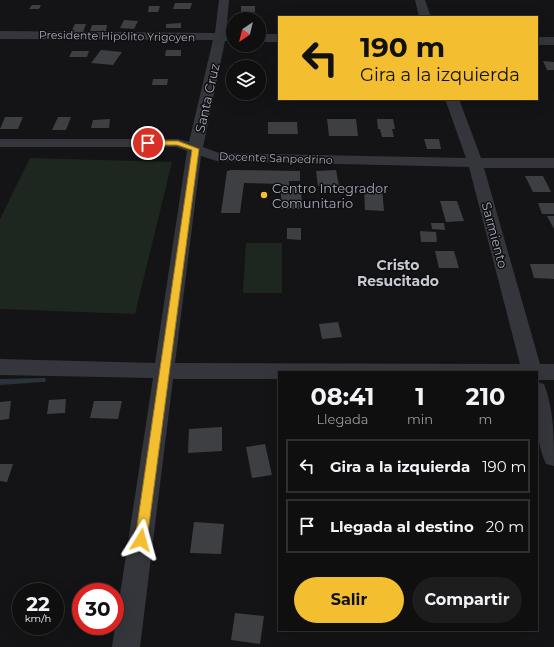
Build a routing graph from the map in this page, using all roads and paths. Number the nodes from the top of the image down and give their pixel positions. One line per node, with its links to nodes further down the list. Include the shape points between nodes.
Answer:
1 (224, 0): 5 (street, Santa Cruz)
2 (420, 0): 3 (street)
3 (425, 16)
4 (0, 35): 5 (street, Presidente Hipólito Yrigoyen)
5 (226, 37): 12 (street, Santa Cruz)
6 (266, 38): 7 (street)
7 (278, 38)
8 (538, 40): 9 (street)
9 (554, 41)
10 (452, 100): 13 (street, Sarmiento)
11 (0, 143): 12 (street, Docente Sanpedrino, via 178,143)
12 (195, 149): 13 (street, Docente Sanpedrino, via 217,157); 16 (street, Santa Cruz)
13 (475, 163): 14 (street, Docente Sanpedrino); 18 (street, Sarmiento)
14 (554, 163)
15 (0, 367): 16 (street)
16 (164, 371): 17 (street); 23 (street, Santa Cruz)
17 (278, 371)
18 (532, 371)
19 (538, 372): 20 (street)
20 (554, 372)
21 (538, 394): 22 (street)
22 (554, 457)
23 (126, 647)

